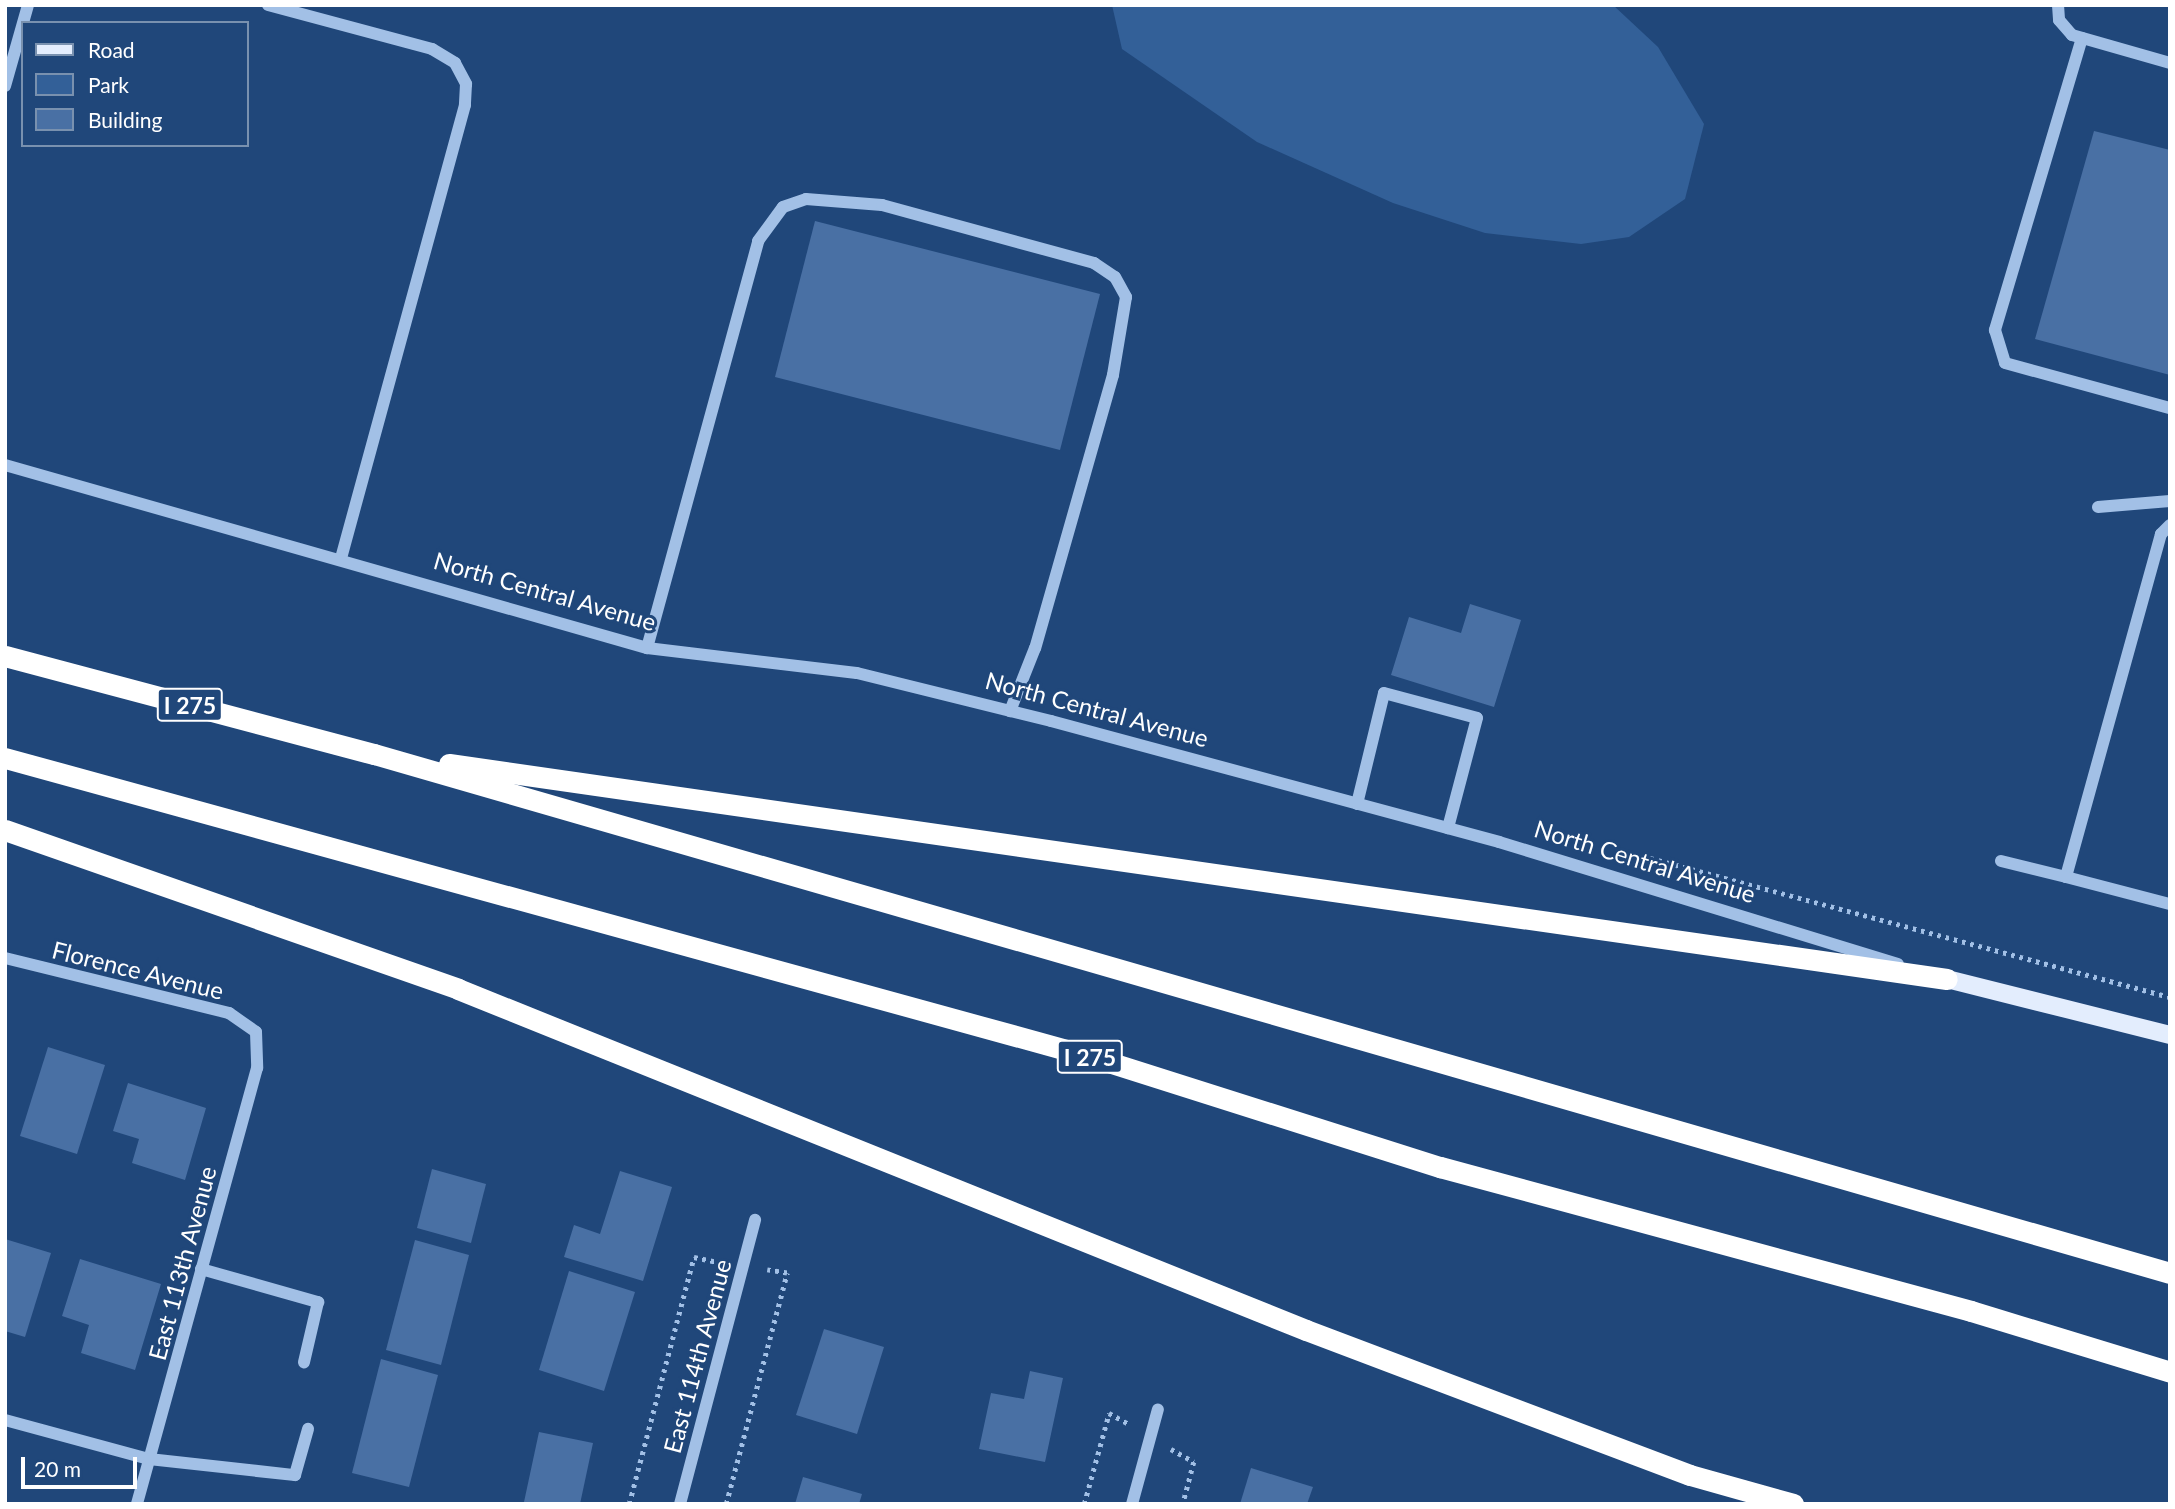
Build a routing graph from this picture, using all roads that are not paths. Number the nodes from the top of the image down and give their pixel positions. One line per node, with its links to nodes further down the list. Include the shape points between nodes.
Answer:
1 (268, 5): 12 (street, via 432,49 455,63 466,84 465,105)
2 (2058, 5): 4 (street, via 2059,20)
3 (21, 30): 6 (street)
4 (2082, 38): 5 (street); 7 (street, via 1996,330 2005,363)
5 (2170, 62)
6 (5, 86)
7 (2170, 408)
8 (5, 465): 12 (street, North Central Avenue)
9 (2170, 501): 10 (street)
10 (2098, 507)
11 (2170, 525): 22 (street, via 2161,534)
12 (341, 558): 13 (street, North Central Avenue)
13 (647, 648): 15 (street, North Central Avenue, via 857,673); 15 (street, via 758,241 783,206 806,199 882,205 1094,264 1115,277 1126,297 1113,375 1035,648)
14 (5, 656): 16 (highway, I 275)
15 (1010, 711): 18 (street, North Central Avenue)
16 (374, 754): 25 (highway); 30 (highway, I 275)
17 (5, 758): 32 (highway, I 275, via 1099,1059 1440,1167 1972,1311)
18 (1357, 804): 19 (street, North Central Avenue); 19 (street, via 1384,693 1477,718)
19 (1448, 828): 25 (street, North Central Avenue)
20 (5, 830): 40 (highway, via 458,989 1306,1330 1690,1475)
21 (2001, 861): 22 (street)
22 (2066, 877): 23 (street)
23 (2170, 904)
24 (5, 958): 26 (street, Florence Avenue, via 229,1013)
25 (1947, 979): 27 (main road, North Central Avenue)
26 (256, 1032): 29 (street, East 113th Avenue, via 257,1068)
27 (2170, 1035)
28 (755, 1220): 38 (street, East 114th Avenue)
29 (201, 1269): 31 (street, via 318,1302); 36 (street, East 113th Avenue)
30 (2170, 1273)
31 (304, 1362)
32 (2170, 1372)
33 (1158, 1409): 39 (street)
34 (5, 1420): 36 (street)
35 (307, 1429): 36 (street, via 295,1475)
36 (149, 1459): 37 (street, East 113th Avenue)
37 (137, 1504)
38 (680, 1504)
39 (1132, 1504)
40 (1793, 1504)

